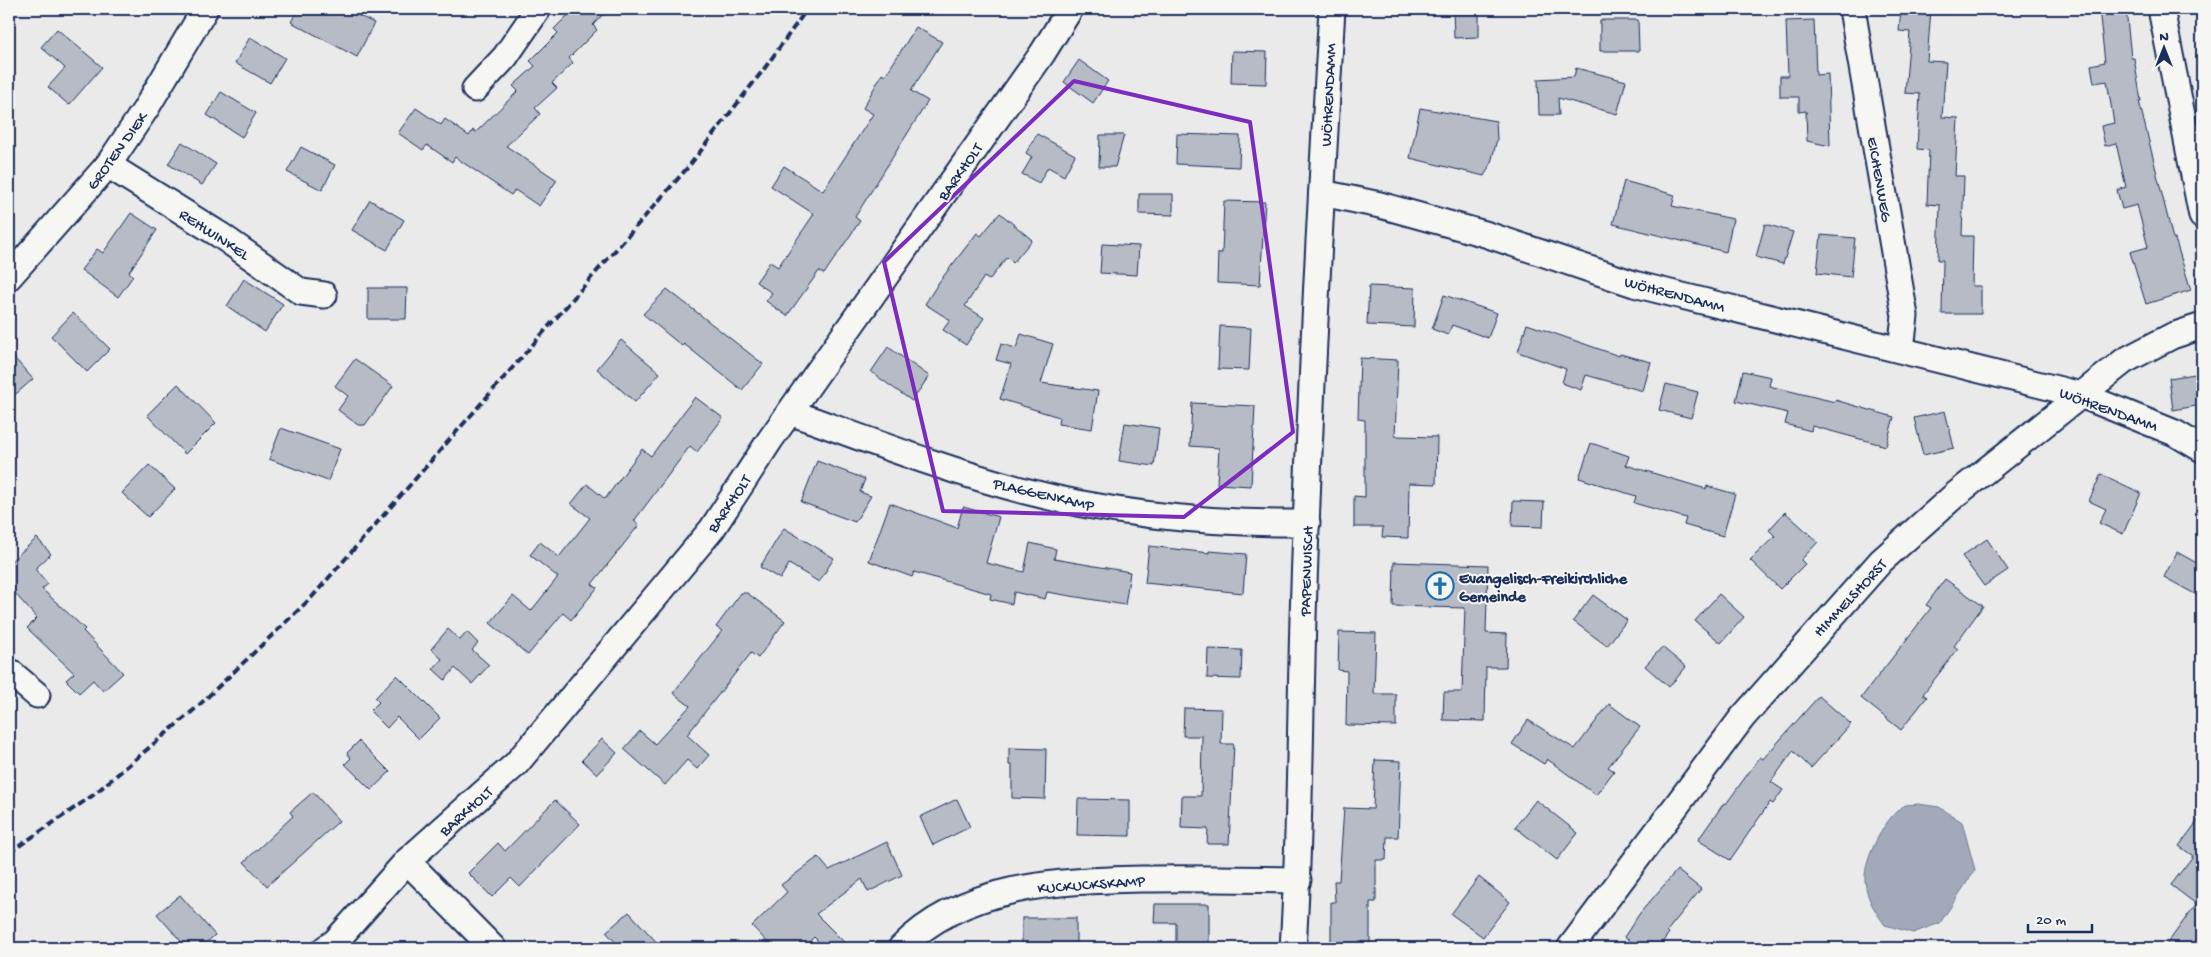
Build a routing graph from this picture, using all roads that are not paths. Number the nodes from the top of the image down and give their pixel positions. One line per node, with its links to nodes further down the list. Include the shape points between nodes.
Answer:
1 (204, 9): 8 (street, GROTEN DIEK)
2 (538, 9): 7 (street, via 505,57)
3 (1070, 9): 16 (street, BARKHOLT)
4 (1332, 9): 9 (street, WÖHRENDAMM)
5 (1852, 9): 14 (street, EICHENWEG, via 1905,316)
6 (2161, 9): 10 (street)
7 (475, 89)
8 (108, 166): 11 (street, GROTEN DIEK); 12 (street, REHWINKEL, via 220,235 301,292)
9 (1322, 193): 14 (street, WÖHRENDAMM, via 1380,205 1485,234 1634,284); 18 (street, PAPENWISCH)
10 (2202, 216)
11 (9, 277)
12 (324, 295)
13 (2202, 326): 15 (street, HIMMELSHORST, via 2172,336 2124,361)
14 (1901, 349): 15 (street, WÖHRENDAMM)
15 (2081, 395): 17 (street, WÖHRENDAMM, via 2175,433); 23 (street, HIMMELSHORST, via 1955,495 1880,561 1742,718)
16 (790, 412): 18 (street, PLAGGENKAMP, via 944,467 1034,493 1140,514 1209,521); 21 (street, BARKHOLT, via 712,530 516,764)
17 (2202, 449)
18 (1307, 523): 22 (street, PAPENWISCH)
19 (9, 670): 20 (street)
20 (37, 695)
21 (407, 861): 24 (street, BARKHOLT); 25 (street)
22 (1298, 880): 26 (street, KUCKUCKSKAMP, via 1108,879 1030,886 981,898 941,918); 27 (street, PAPENWISCH)
23 (1575, 946)
24 (326, 948)
25 (493, 948)
26 (901, 948)
27 (1294, 948)

